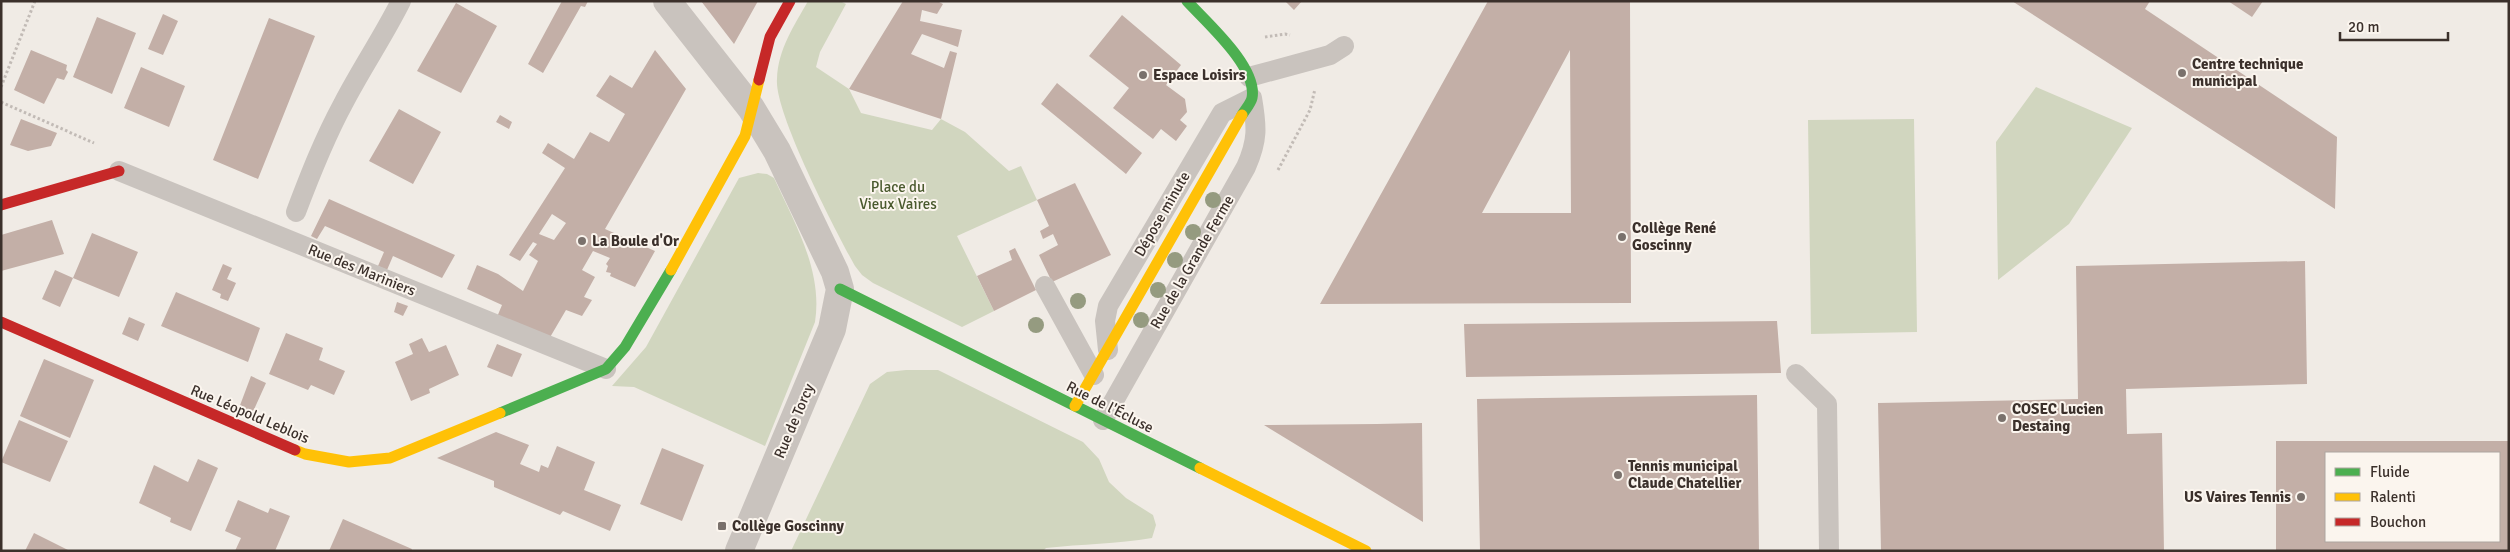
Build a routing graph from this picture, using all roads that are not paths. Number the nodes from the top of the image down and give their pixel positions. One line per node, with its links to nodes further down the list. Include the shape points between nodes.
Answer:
1 (401, 1): 11 (lane, via 319,151)
2 (667, 1): 8 (street)
3 (790, 1): 8 (street, via 770,37)
4 (1187, 1): 6 (street, Rue de la Grande Ferme, via 1242,61)
5 (1344, 46): 6 (lane, via 1330,55)
6 (1249, 77): 7 (street, Rue de la Grande Ferme)
7 (1252, 98): 15 (lane, Dépose minute, via 1222,113 1108,306 1105,321); 20 (lane, Rue de la Grande Ferme, via 1258,127 1254,150)
8 (751, 108): 13 (street, via 781,159 835,272); 16 (street, via 745,136 672,270 625,347)
9 (119, 170): 10 (street); 16 (lane, Rue des Mariniers)
10 (1, 205)
11 (296, 212)
12 (1045, 286): 18 (lane)
13 (840, 290): 19 (street, Rue de l'Écluse); 21 (street, Rue de Torcy, via 832,330)
14 (1, 322): 16 (street, Rue Léopold Leblois, via 305,454 349,462 390,458)
15 (1108, 350): 18 (street)
16 (606, 369)
17 (1796, 374): 23 (lane, via 1827,404)
18 (1094, 375): 19 (street)
19 (1075, 406): 20 (street, Rue de l'Écluse)
20 (1103, 420): 22 (street, Rue de l'Écluse)
21 (739, 551)
22 (1366, 551)
23 (1829, 551)

